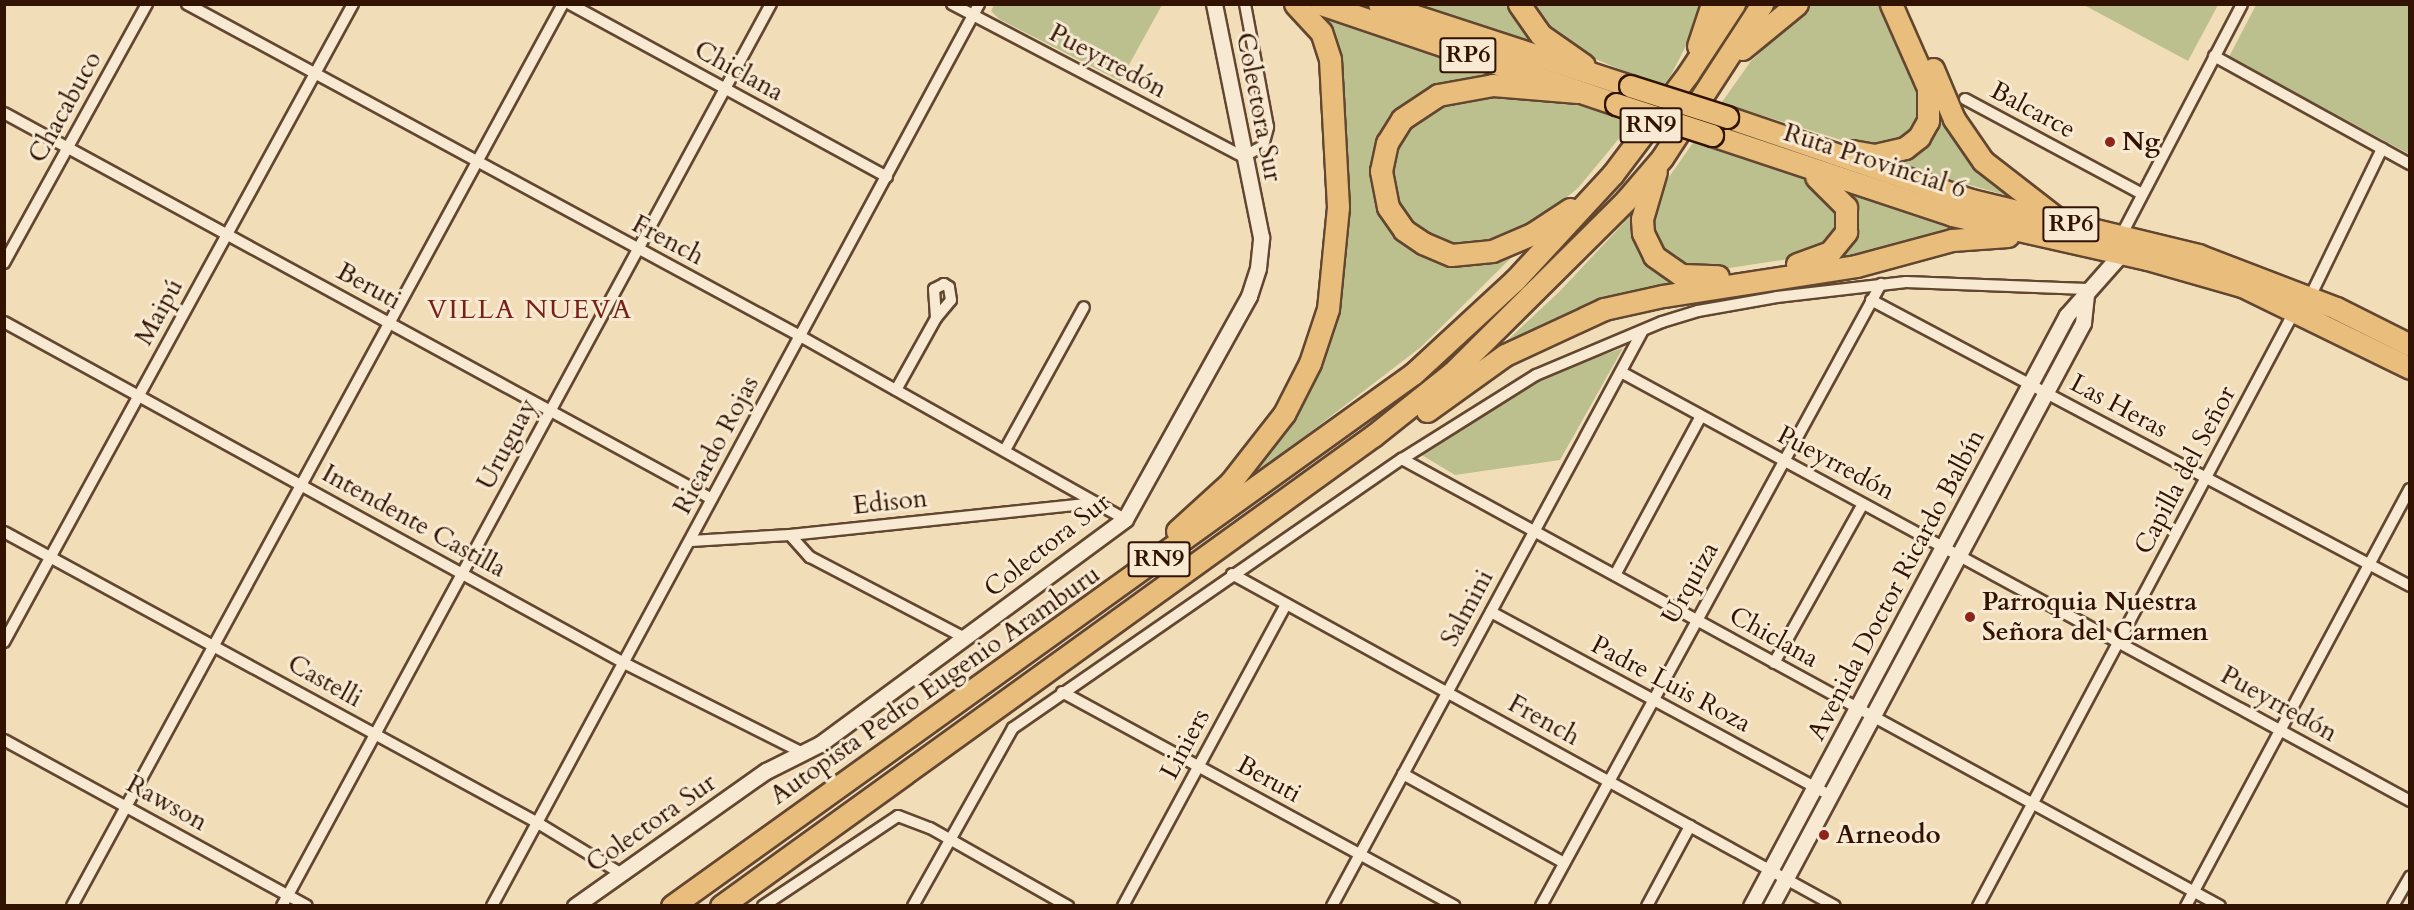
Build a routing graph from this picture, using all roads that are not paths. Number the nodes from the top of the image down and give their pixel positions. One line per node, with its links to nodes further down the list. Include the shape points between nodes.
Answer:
1 (147, 4): 33 (street, Chacabuco)
2 (188, 4): 25 (street, French)
3 (353, 4): 25 (street, Maipú)
4 (563, 4): 37 (street)
5 (570, 4): 28 (street, Chiclana)
6 (771, 4): 28 (street, Uruguay)
7 (951, 4): 22 (street, Pueyrredón)
8 (980, 4): 22 (street, Ricardo Rojas)
9 (1214, 4): 35 (main road, Colectora Sur)
10 (1245, 4): 35 (street, via 1268,128 1263,146)
11 (1295, 4): 94 (highway, via 1321,32 1328,50 1338,175 1333,279 1310,363 1284,414 1230,483)
12 (1321, 4): 29 (highway, Ruta Provincial 6 / RP6)
13 (1379, 4): 27 (highway, Ruta Provincial 6 / RP6)
14 (1519, 4): 27 (highway, via 1541,34)
15 (1712, 4): 26 (highway)
16 (1734, 4): 26 (highway, Autopista Pedro Eugenio Aramburu / RN9)
17 (1762, 4): 24 (highway, Autopista Pedro Eugenio Aramburu / RN9)
18 (1797, 4): 24 (highway)
19 (1891, 4): 32 (highway, via 1928,88 1930,111 1919,137 1905,148 1875,155)
20 (1909, 4): 43 (highway, via 1962,133 1991,168)
21 (2242, 4): 23 (street)
22 (973, 16): 35 (street, Pueyrredón); 41 (street, Ricardo Rojas)
23 (2214, 56): 34 (street); 42 (street)
24 (1730, 59): 36 (highway, Autopista Pedro Eugenio Aramburu / RN9)
25 (315, 74): 37 (street, French); 44 (street, Maipú)
26 (1689, 74): 40 (highway, Autopista Pedro Eugenio Aramburu / RN9)
27 (1605, 78): 32 (highway, Ruta Provincial 6 / RP6, bridge)
28 (725, 89): 41 (street, Chiclana); 47 (street, Uruguay)
29 (1578, 92): 39 (highway, Ruta Provincial 6 / RP6, bridge); 40 (highway, via 1493,85 1455,90 1424,101 1402,119 1387,143 1381,171 1388,207 1404,230 1422,243 1451,255 1477,254 1513,243 1550,224)
30 (1965, 99): 42 (street, Balcarce)
31 (4, 113): 33 (street, Beruti)
32 (1793, 139): 43 (highway, Ruta Provincial 6 / RP6, via 1933,189)
33 (68, 148): 44 (street, Beruti); 48 (street, Chacabuco)
34 (2382, 149): 38 (street); 52 (street, Capilla del Señor)
35 (1243, 157): 78 (main road, Colectora Sur, via 1261,237 1258,268 1249,296)
36 (1662, 158): 39 (highway, via 1645,205 1643,232 1661,263 1694,278 1820,259 1841,243 1848,219 1846,207 1829,186); 68 (highway, Autopista Pedro Eugenio Aramburu / RN9, via 1564,266 1452,373)
37 (477, 162): 47 (street, French); 56 (street)
38 (2409, 164)
39 (1804, 168): 45 (highway, Ruta Provincial 6 / RP6, via 1930,209)
40 (1612, 175): 94 (highway, Autopista Pedro Eugenio Aramburu / RN9, via 1515,280 1413,374)
41 (887, 177): 58 (street, Ricardo Rojas)
42 (2142, 194): 46 (street)
43 (2063, 223): 46 (highway, Ruta Provincial 6 / RP6)
44 (227, 235): 56 (street, Beruti); 65 (street, Maipú)
45 (2041, 236): 46 (highway, Ruta Provincial 6 / RP6); 68 (highway, via 1952,240 1856,266 1604,309 1505,355 1430,410)
46 (2122, 244): 50 (main road, Avenida Doctor Ricardo Balbín); 52 (highway, Ruta Provincial 6 / RP6, via 2198,255)
47 (638, 249): 58 (street, French); 66 (street, Uruguay)
48 (4, 263)
49 (1881, 284): 50 (street); 51 (street, Urquiza); 57 (street, via 1698,311)
50 (2087, 290): 62 (main road, Avenida Doctor Ricardo Balbín, via 2067,315); 64 (main road, Avenida Doctor Ricardo Balbín, via 2083,323)
51 (1870, 300): 62 (street, Las Heras); 71 (street, Urquiza)
52 (2303, 303): 59 (highway, Ruta Provincial 6 / RP6); 60 (highway, Ruta Provincial 6 / RP6); 72 (street, Capilla del Señor)
53 (1084, 307): 69 (street)
54 (936, 318): 63 (street)
55 (4, 321): 65 (street, Intendente Castilla)
56 (389, 323): 66 (street, Beruti); 73 (street)
57 (1642, 332): 61 (street, Salmini); 70 (street, via 1536,375)
58 (800, 336): 63 (street, French); 75 (street, Ricardo Rojas)
59 (2409, 345)
60 (2409, 368)
61 (1621, 372): 67 (street, Pueyrredón); 79 (street, Salmini)
62 (2030, 385): 64 (street, Las Heras); 83 (main road, Avenida Doctor Ricardo Balbín)
63 (896, 390): 69 (street, French)
64 (2046, 393): 72 (street, Las Heras); 84 (main road, Avenida Doctor Ricardo Balbín)
65 (139, 396): 73 (street, Intendente Castilla); 85 (street, Maipú)
66 (550, 411): 75 (street, Beruti); 87 (street, Uruguay)
67 (1701, 416): 71 (street, Pueyrredón); 89 (street)
68 (1373, 436): 135 (highway, Autopista Pedro Eugenio Aramburu / RN9)
69 (1005, 450): 76 (street, French)
70 (1402, 459): 79 (street, Chiclana); 88 (street)
71 (1783, 460): 77 (street, Pueyrredón); 93 (street, Urquiza)
72 (2207, 478): 86 (street, Las Heras); 97 (street, Capilla del Señor)
73 (301, 485): 87 (street, Intendente Castilla); 98 (street)
74 (2409, 489): 86 (street)
75 (712, 499): 82 (street, Ricardo Rojas)
76 (1094, 503): 78 (street, French); 81 (street, Edison)
77 (1863, 504): 83 (street, Pueyrredón); 99 (street)
78 (1125, 519): 95 (main road, Colectora Sur)
79 (1534, 531): 89 (street, Chiclana); 92 (street, Salmini)
80 (4, 532): 85 (street, Castelli)
81 (790, 535): 82 (street, Edison); 95 (street, via 810,557)
82 (691, 541): 100 (street, Ricardo Rojas)
83 (1943, 547): 84 (street, Pueyrredón); 104 (main road, Avenida Doctor Ricardo Balbín)
84 (1959, 556): 97 (street, Pueyrredón); 105 (main road, Avenida Doctor Ricardo Balbín)
85 (51, 557): 96 (street, Maipú); 98 (street, Castelli)
86 (2369, 564): 90 (street, Las Heras); 106 (street)
87 (462, 574): 100 (street, Intendente Castilla); 107 (street, Uruguay)
88 (1232, 574): 91 (street, French); 101 (street)
89 (1615, 575): 93 (street, Chiclana)
90 (2409, 585)
91 (1286, 604): 102 (street, French); 110 (street, Liniers)
92 (1491, 612): 102 (street, Salmini); 103 (street, Padre Luis Roza)
93 (1695, 620): 99 (street, Chiclana); 103 (street, Urquiza)
94 (1064, 627): 134 (highway, Autopista Pedro Eugenio Aramburu / RN9)
95 (965, 638): 109 (main road, Colectora Sur)
96 (4, 642)
97 (2120, 643): 106 (street, Pueyrredón); 116 (street, Capilla del Señor)
98 (213, 646): 107 (street, Castelli); 117 (street)
99 (1774, 663): 104 (street, Chiclana)
100 (626, 664): 109 (street, Intendente Castilla); 118 (street, Ricardo Rojas)
101 (1062, 692): 110 (street, Beruti); 120 (street, via 1012,728)
102 (1447, 693): 111 (street, Salmini); 112 (street, French)
103 (1653, 700): 112 (street, Urquiza); 113 (street, Padre Luis Roza)
104 (1857, 708): 105 (street, Chiclana); 113 (main road, Avenida Doctor Ricardo Balbín)
105 (1874, 718): 114 (main road, Avenida Doctor Ricardo Balbín); 116 (street, Chiclana)
106 (2280, 730): 115 (street, Pueyrredón); 127 (street)
107 (375, 734): 118 (street, Castelli); 128 (street, Uruguay)
108 (4, 740): 117 (street, Rawson)
109 (805, 754): 124 (main road, Colectora Sur, via 766,771)
110 (1199, 766): 121 (street, Beruti); 139 (street, Liniers)
111 (1403, 774): 121 (street, Salmini); 122 (street)
112 (1609, 782): 119 (street, French); 122 (street, Urquiza)
113 (1814, 787): 114 (street, Padre Luis Roza); 123 (main road, Avenida Doctor Ricardo Balbín)
114 (1831, 796): 126 (main road, Avenida Doctor Ricardo Balbín)
115 (2409, 801)
116 (2033, 804): 127 (street, Chiclana); 147 (street, Capilla del Señor)
117 (126, 806): 128 (street, Rawson); 129 (street)
118 (538, 823): 124 (street, Castelli); 132 (street, Ricardo Rojas)
119 (1690, 826): 123 (street, French); 143 (street)
120 (950, 838): 136 (street, via 898,816); 137 (street); 138 (street)
121 (1360, 854): 140 (street, Salmini); 141 (street, Beruti)
122 (1564, 863): 142 (street, Urquiza)
123 (1770, 870): 126 (street, French); 144 (main road, Avenida Doctor Ricardo Balbín)
124 (622, 874): 133 (main road, Colectora Sur)
125 (2409, 876): 150 (street)
126 (1786, 879): 145 (main road, Avenida Doctor Ricardo Balbín); 146 (street, French)
127 (2193, 891): 148 (street); 149 (street, Chiclana)
128 (288, 894): 130 (street, Uruguay); 131 (street, Rawson)
129 (72, 906)
130 (282, 906)
131 (307, 906)
132 (492, 906)
133 (575, 906)
134 (672, 906)
135 (721, 906)
136 (764, 906)
137 (914, 906)
138 (1068, 906)
139 (1123, 906)
140 (1332, 906)
141 (1454, 906)
142 (1541, 906)
143 (1647, 906)
144 (1751, 906)
145 (1772, 906)
146 (1835, 906)
147 (1978, 906)
148 (2186, 906)
149 (2220, 906)
150 (2393, 906)

